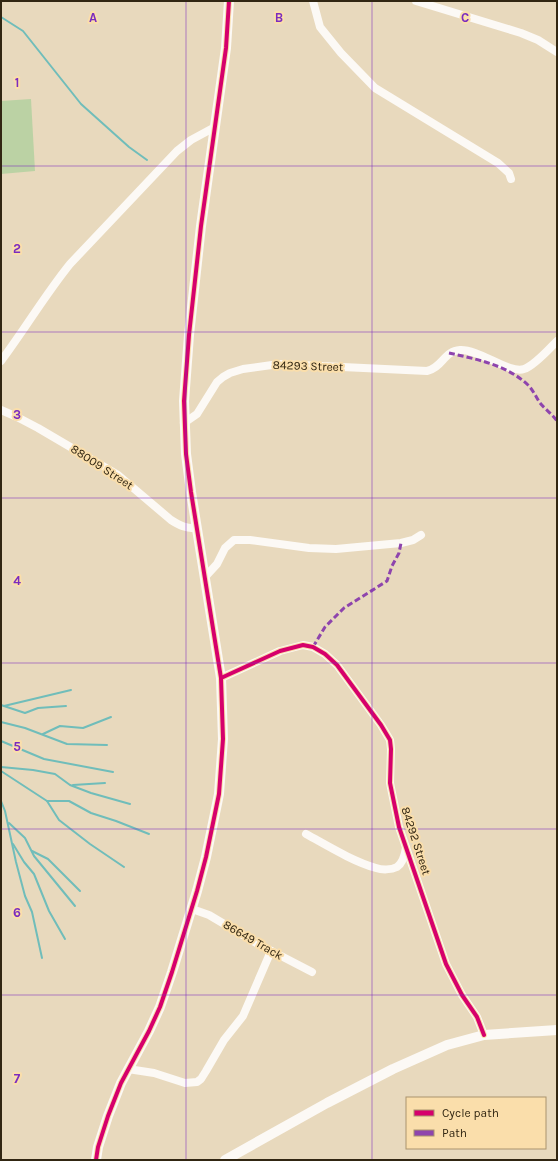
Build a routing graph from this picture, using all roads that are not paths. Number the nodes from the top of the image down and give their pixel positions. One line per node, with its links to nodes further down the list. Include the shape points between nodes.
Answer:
1 (229, 1): 5 (street, via 226,48)
2 (314, 1): 6 (street, via 320,27 375,88 498,163)
3 (416, 1): 4 (street, via 521,33)
4 (557, 52)
5 (215, 127): 8 (street, via 177,151 74,260 57,280); 10 (street, via 189,335)
6 (511, 179)
7 (557, 341): 10 (street, 84293 Street, via 525,369 518,370 468,351 456,350 439,366 427,371 279,364 243,369 230,373 217,382 197,414)
8 (1, 361)
9 (1, 410): 11 (street, 88009 Street, via 38,428 118,475 178,525)
10 (184, 423): 11 (street)
11 (197, 528): 13 (street)
12 (421, 535): 13 (street, via 407,542 354,548 322,548 234,540 225,548 217,564)
13 (205, 577): 14 (street)
14 (221, 678): 16 (street, 84292 Street, via 280,651 303,645 325,654 337,665 390,740 391,790); 17 (street, via 223,739 219,794)
15 (306, 834): 16 (street, via 364,863 384,870 398,866 402,862)
16 (406, 846): 21 (street, 84292 Street, via 446,964)
17 (192, 909): 18 (street, 86649 Track, via 208,915); 22 (street, via 160,1007)
18 (271, 951): 19 (street, 86649 Track); 22 (street, via 243,1016 224,1040 202,1079 185,1083 154,1073)
19 (312, 972)
20 (557, 1030): 21 (street)
21 (484, 1035): 24 (street, via 448,1045 399,1066)
22 (128, 1069): 23 (street, via 108,1116)
23 (96, 1160)
24 (225, 1160)

